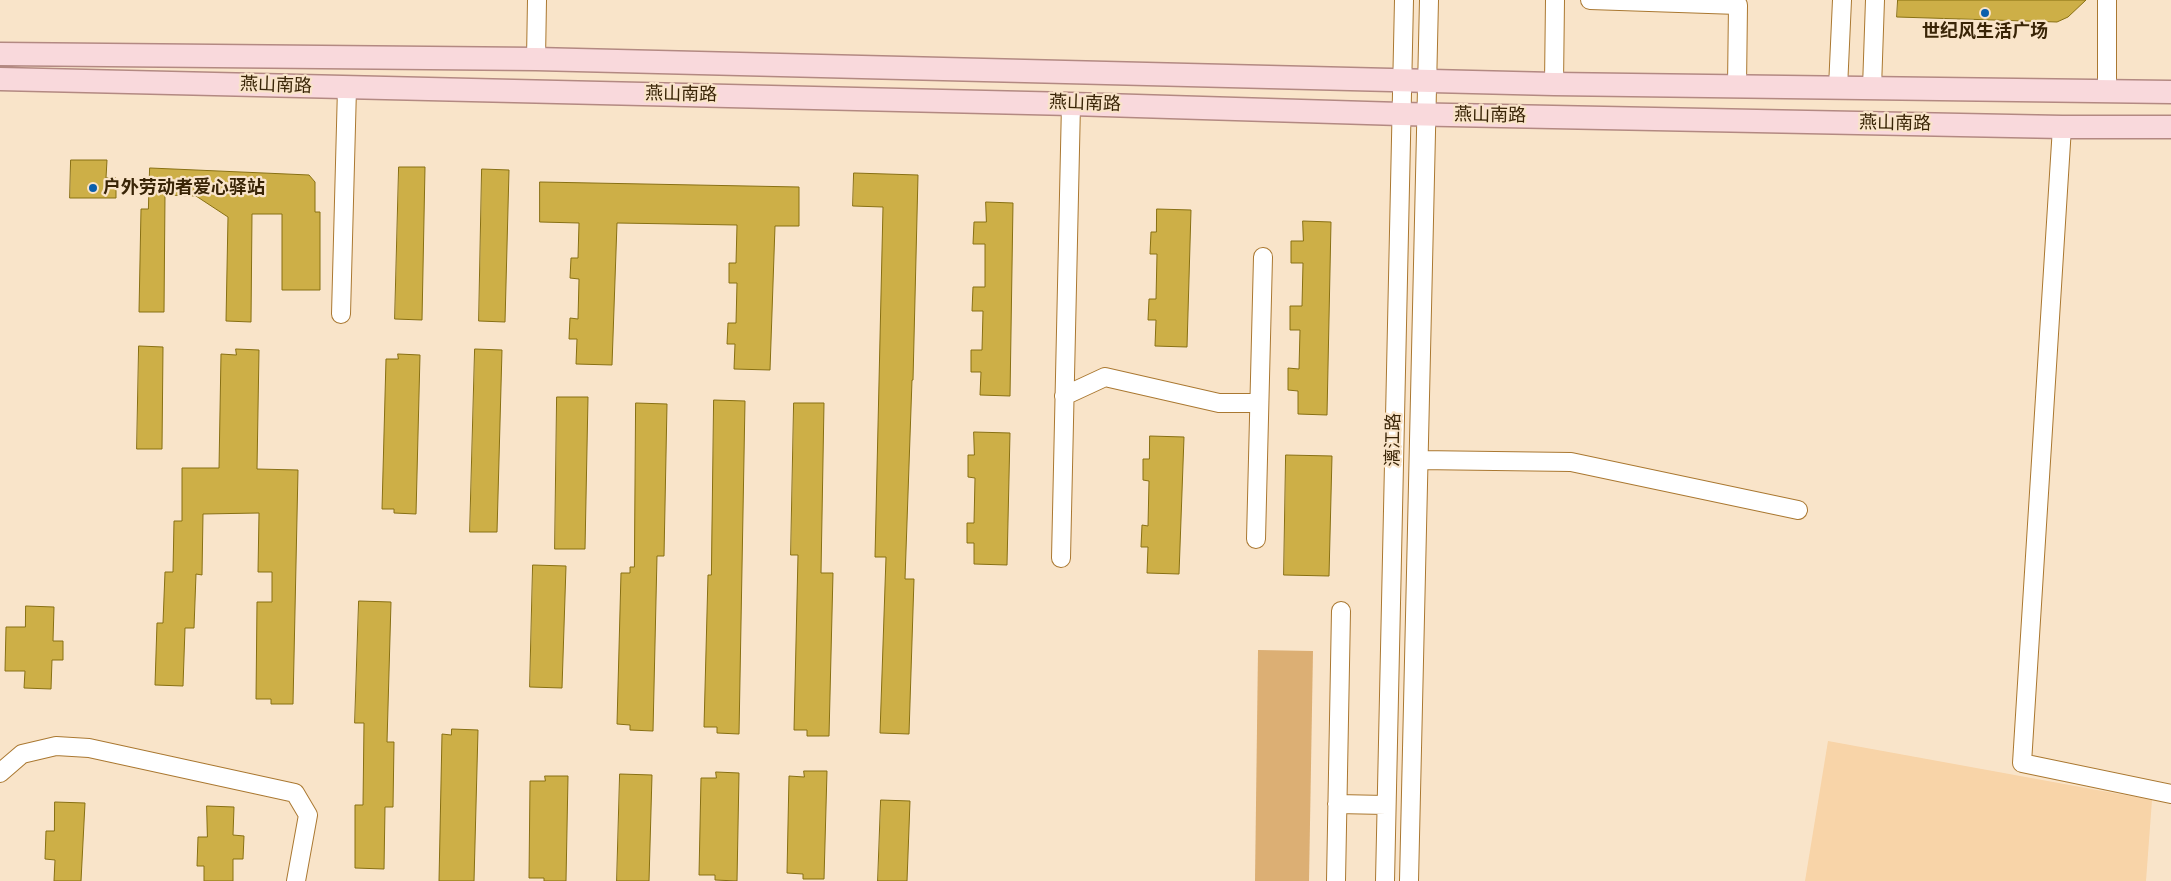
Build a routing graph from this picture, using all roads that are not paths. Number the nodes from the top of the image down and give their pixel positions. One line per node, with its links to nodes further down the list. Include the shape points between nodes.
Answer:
1 (537, 0): 11 (street)
2 (1404, 0): 15 (street, 漓江路)
3 (1429, 0): 17 (street, 漓江路)
4 (1555, 0): 18 (street)
5 (1590, 0): 19 (street, via 1738,5)
6 (1842, 0): 21 (street)
7 (1875, 0): 22 (street)
8 (2108, 0): 23 (street)
9 (0, 54): 10 (main road, 燕山南路)
10 (128, 55): 11 (main road, 燕山南路); 16 (main road)
11 (536, 59): 12 (main road, 燕山南路); 24 (main road)
12 (851, 67): 13 (main road, 燕山南路); 26 (main road)
13 (1071, 73): 15 (main road, 燕山南路); 27 (main road)
14 (0, 79): 16 (main road, 燕山南路)
15 (1402, 80): 17 (main road, 燕山南路); 28 (street, 漓江路)
16 (128, 81): 20 (main road, 燕山南路)
17 (1428, 81): 18 (main road, 燕山南路); 29 (street, 漓江路)
18 (1554, 84): 19 (main road, 燕山南路)
19 (1747, 87): 21 (main road, 燕山南路); 30 (main road)
20 (346, 88): 24 (main road, 燕山南路); 34 (street)
21 (1838, 88): 22 (main road, 燕山南路)
22 (1872, 88): 23 (main road, 燕山南路)
23 (2107, 91): 25 (main road, 燕山南路)
24 (536, 92): 26 (main road, 燕山南路)
25 (2171, 92)
26 (851, 99): 27 (main road, 燕山南路)
27 (1071, 104): 28 (main road, 燕山南路); 35 (street)
28 (1400, 114): 29 (main road, 燕山南路); 45 (street, 漓江路)
29 (1426, 114): 30 (main road, 燕山南路); 37 (street, 漓江路)
30 (1756, 121): 31 (main road, 燕山南路)
31 (2062, 127): 32 (main road, 燕山南路); 43 (street, via 2022,763)
32 (2171, 127)
33 (1263, 257): 36 (street)
34 (341, 314)
35 (1064, 396): 36 (street, via 1105,377 1219,403); 40 (street)
36 (1259, 403): 39 (street)
37 (1419, 460): 38 (street, via 1571,462); 49 (street, 漓江路)
38 (1798, 510)
39 (1256, 539)
40 (1061, 558)
41 (1340, 611): 44 (street)
42 (0, 773): 46 (street, via 22,754 56,746 89,748 295,794 308,815)
43 (2171, 794)
44 (1337, 804): 45 (street); 47 (street)
45 (1386, 805): 48 (street, 漓江路)
46 (296, 881)
47 (1336, 881)
48 (1385, 881)
49 (1409, 881)

